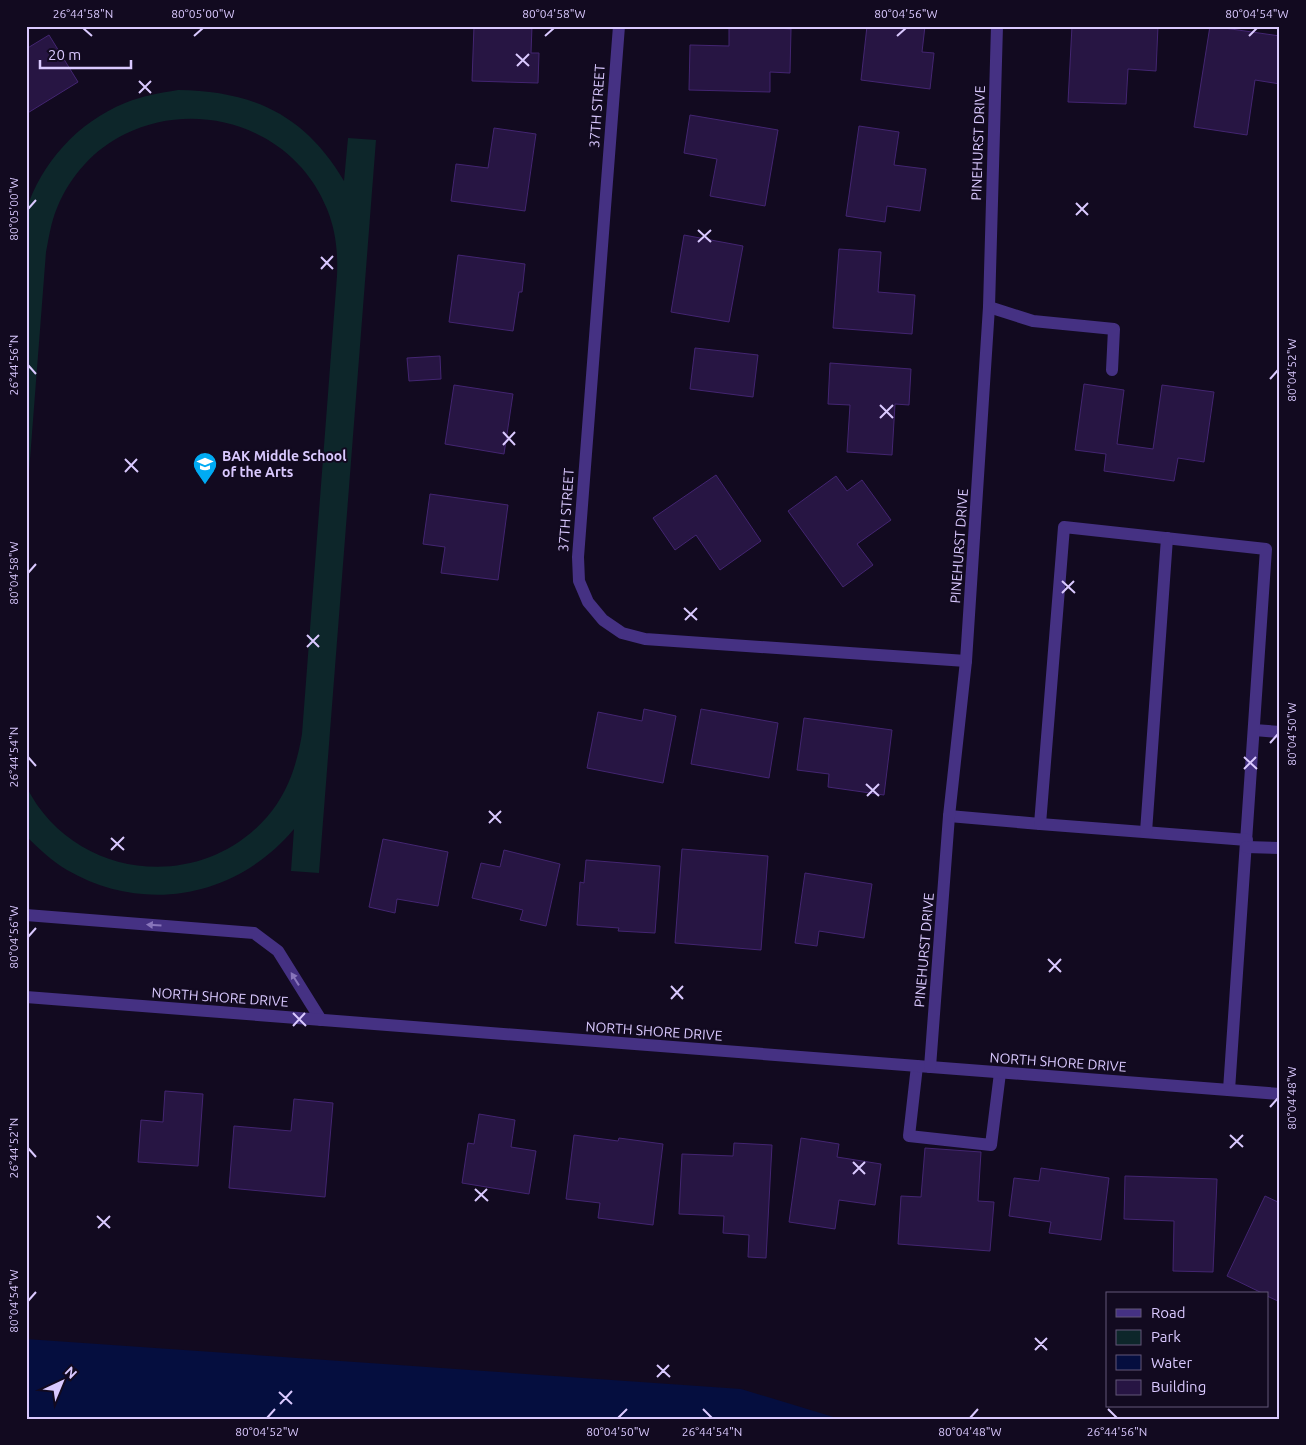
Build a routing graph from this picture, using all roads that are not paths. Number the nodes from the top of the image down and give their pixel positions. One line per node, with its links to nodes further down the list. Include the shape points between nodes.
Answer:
1 (619, 26): 8 (street, 37TH STREET, via 578,557 579,581 588,602 603,620 622,633 645,639)
2 (996, 26): 3 (street, PINEHURST DRIVE)
3 (989, 307): 4 (street, via 1033,322 1114,329); 8 (street, PINEHURST DRIVE)
4 (1112, 370)
5 (1167, 538): 6 (street); 12 (street, via 1064,527); 13 (street)
6 (1266, 549): 7 (street); 9 (street)
7 (1280, 552)
8 (966, 661): 11 (street, PINEHURST DRIVE)
9 (1254, 730): 10 (street); 14 (street)
10 (1280, 732)
11 (949, 816): 12 (street); 19 (street, PINEHURST DRIVE)
12 (1040, 824): 13 (street)
13 (1146, 832): 14 (street)
14 (1246, 844): 15 (street); 21 (street)
15 (1280, 848)
16 (26, 915): 18 (street, one-way to 16, via 278,951 254,933)
17 (26, 997): 18 (street, NORTH SHORE DRIVE)
18 (321, 1020): 19 (street, NORTH SHORE DRIVE)
19 (923, 1067): 20 (street, NORTH SHORE DRIVE); 20 (street, PINEHURST DRIVE, via 909,1136 991,1145)
20 (1000, 1073): 21 (street, NORTH SHORE DRIVE)
21 (1229, 1090): 22 (street, NORTH SHORE DRIVE)
22 (1280, 1094)

